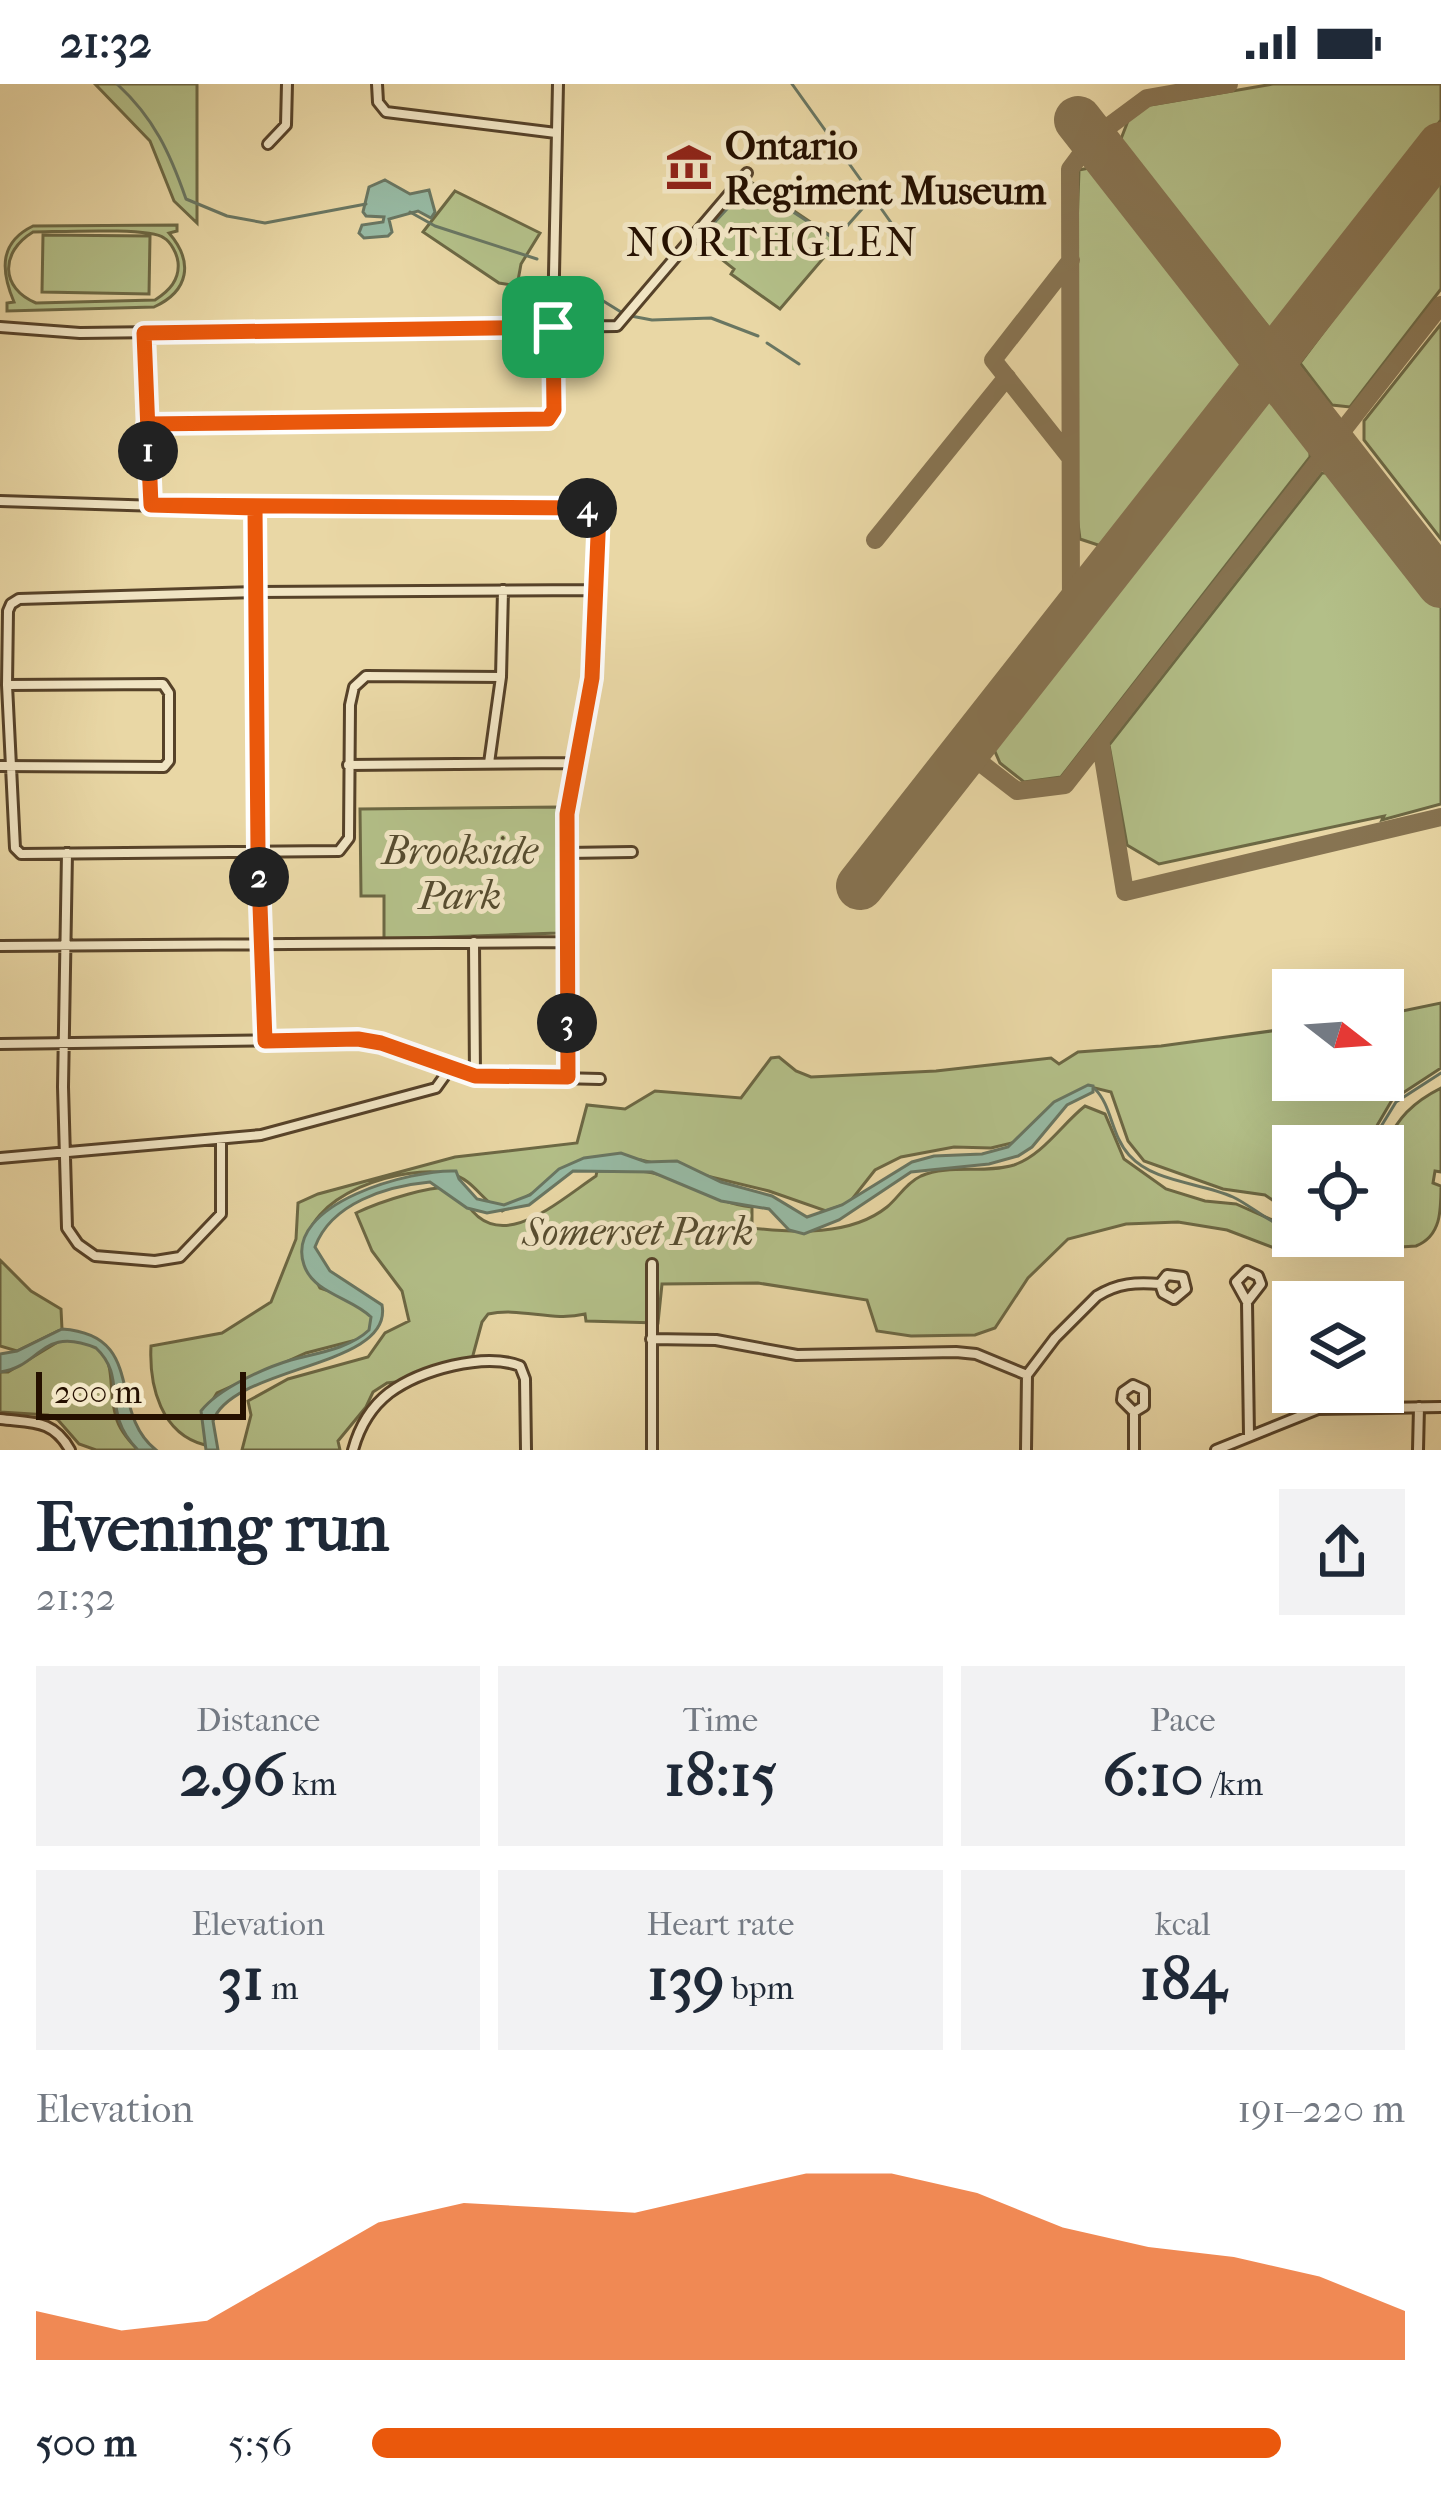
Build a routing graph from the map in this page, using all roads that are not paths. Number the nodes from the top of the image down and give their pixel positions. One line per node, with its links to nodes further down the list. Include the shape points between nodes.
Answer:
1 (287, 84): 5 (street, via 286,125)
2 (377, 84): 4 (street, via 386,112)
3 (558, 84): 4 (street)
4 (556, 133): 8 (street)
5 (268, 144)
6 (747, 173): 8 (street, via 617,326)
7 (0, 327): 9 (street)
8 (553, 327): 9 (street); 10 (street, via 554,410 543,420)
9 (144, 333): 10 (street)
10 (147, 424): 12 (street)
11 (0, 501): 12 (street)
12 (151, 505): 13 (street)
13 (255, 508): 15 (street, via 589,508 599,512); 16 (street)
14 (503, 590): 15 (street); 16 (street); 17 (street)
15 (597, 590): 20 (street, via 592,678)
16 (256, 592): 18 (street, via 20,599 10,604); 23 (street)
17 (501, 677): 19 (street); 21 (street, via 366,676 350,705)
18 (7, 685): 22 (street); 22 (street, via 163,685 169,760 164,767)
19 (489, 763): 20 (street); 21 (street)
20 (575, 763): 25 (street)
21 (348, 765): 23 (street, via 349,838 339,850)
22 (5, 767): 26 (street, via 15,848)
23 (258, 851): 26 (street); 29 (street)
24 (632, 852): 25 (street)
25 (567, 853): 28 (street)
26 (67, 854): 31 (street)
27 (474, 942): 28 (street); 29 (street); 36 (street)
28 (567, 942): 37 (street)
29 (263, 944): 31 (street); 32 (street)
30 (0, 946): 31 (street)
31 (65, 948): 33 (street)
32 (265, 1041): 33 (street); 35 (street, via 358,1039)
33 (66, 1042): 34 (street); 40 (street)
34 (0, 1044)
35 (451, 1067): 36 (street); 39 (street, via 436,1088)
36 (475, 1076): 37 (street)
37 (568, 1077): 38 (street)
38 (600, 1079)
39 (221, 1141): 40 (street); 40 (street, via 221,1214 180,1257 155,1261 94,1256 79,1244 67,1228)
40 (67, 1152): 41 (street)
41 (0, 1158)
42 (652, 1264): 45 (street)
43 (1160, 1284): 46 (street, via 1123,1284 1097,1296)
44 (1247, 1302): 51 (street)
45 (651, 1339): 46 (street, via 716,1340 797,1355 956,1352); 55 (street)
46 (1027, 1375): 56 (street)
47 (1418, 1407): 48 (street); 51 (street, via 1318,1409); 59 (street)
48 (1441, 1407)
49 (1134, 1412): 57 (street)
50 (0, 1419): 52 (street, via 60,1432)
51 (1249, 1435): 58 (street)
52 (70, 1450)
53 (352, 1450): 54 (street, via 380,1402 421,1376 508,1362 525,1379)
54 (526, 1450)
55 (652, 1450)
56 (1026, 1450)
57 (1134, 1450)
58 (1216, 1450)
59 (1418, 1450)

